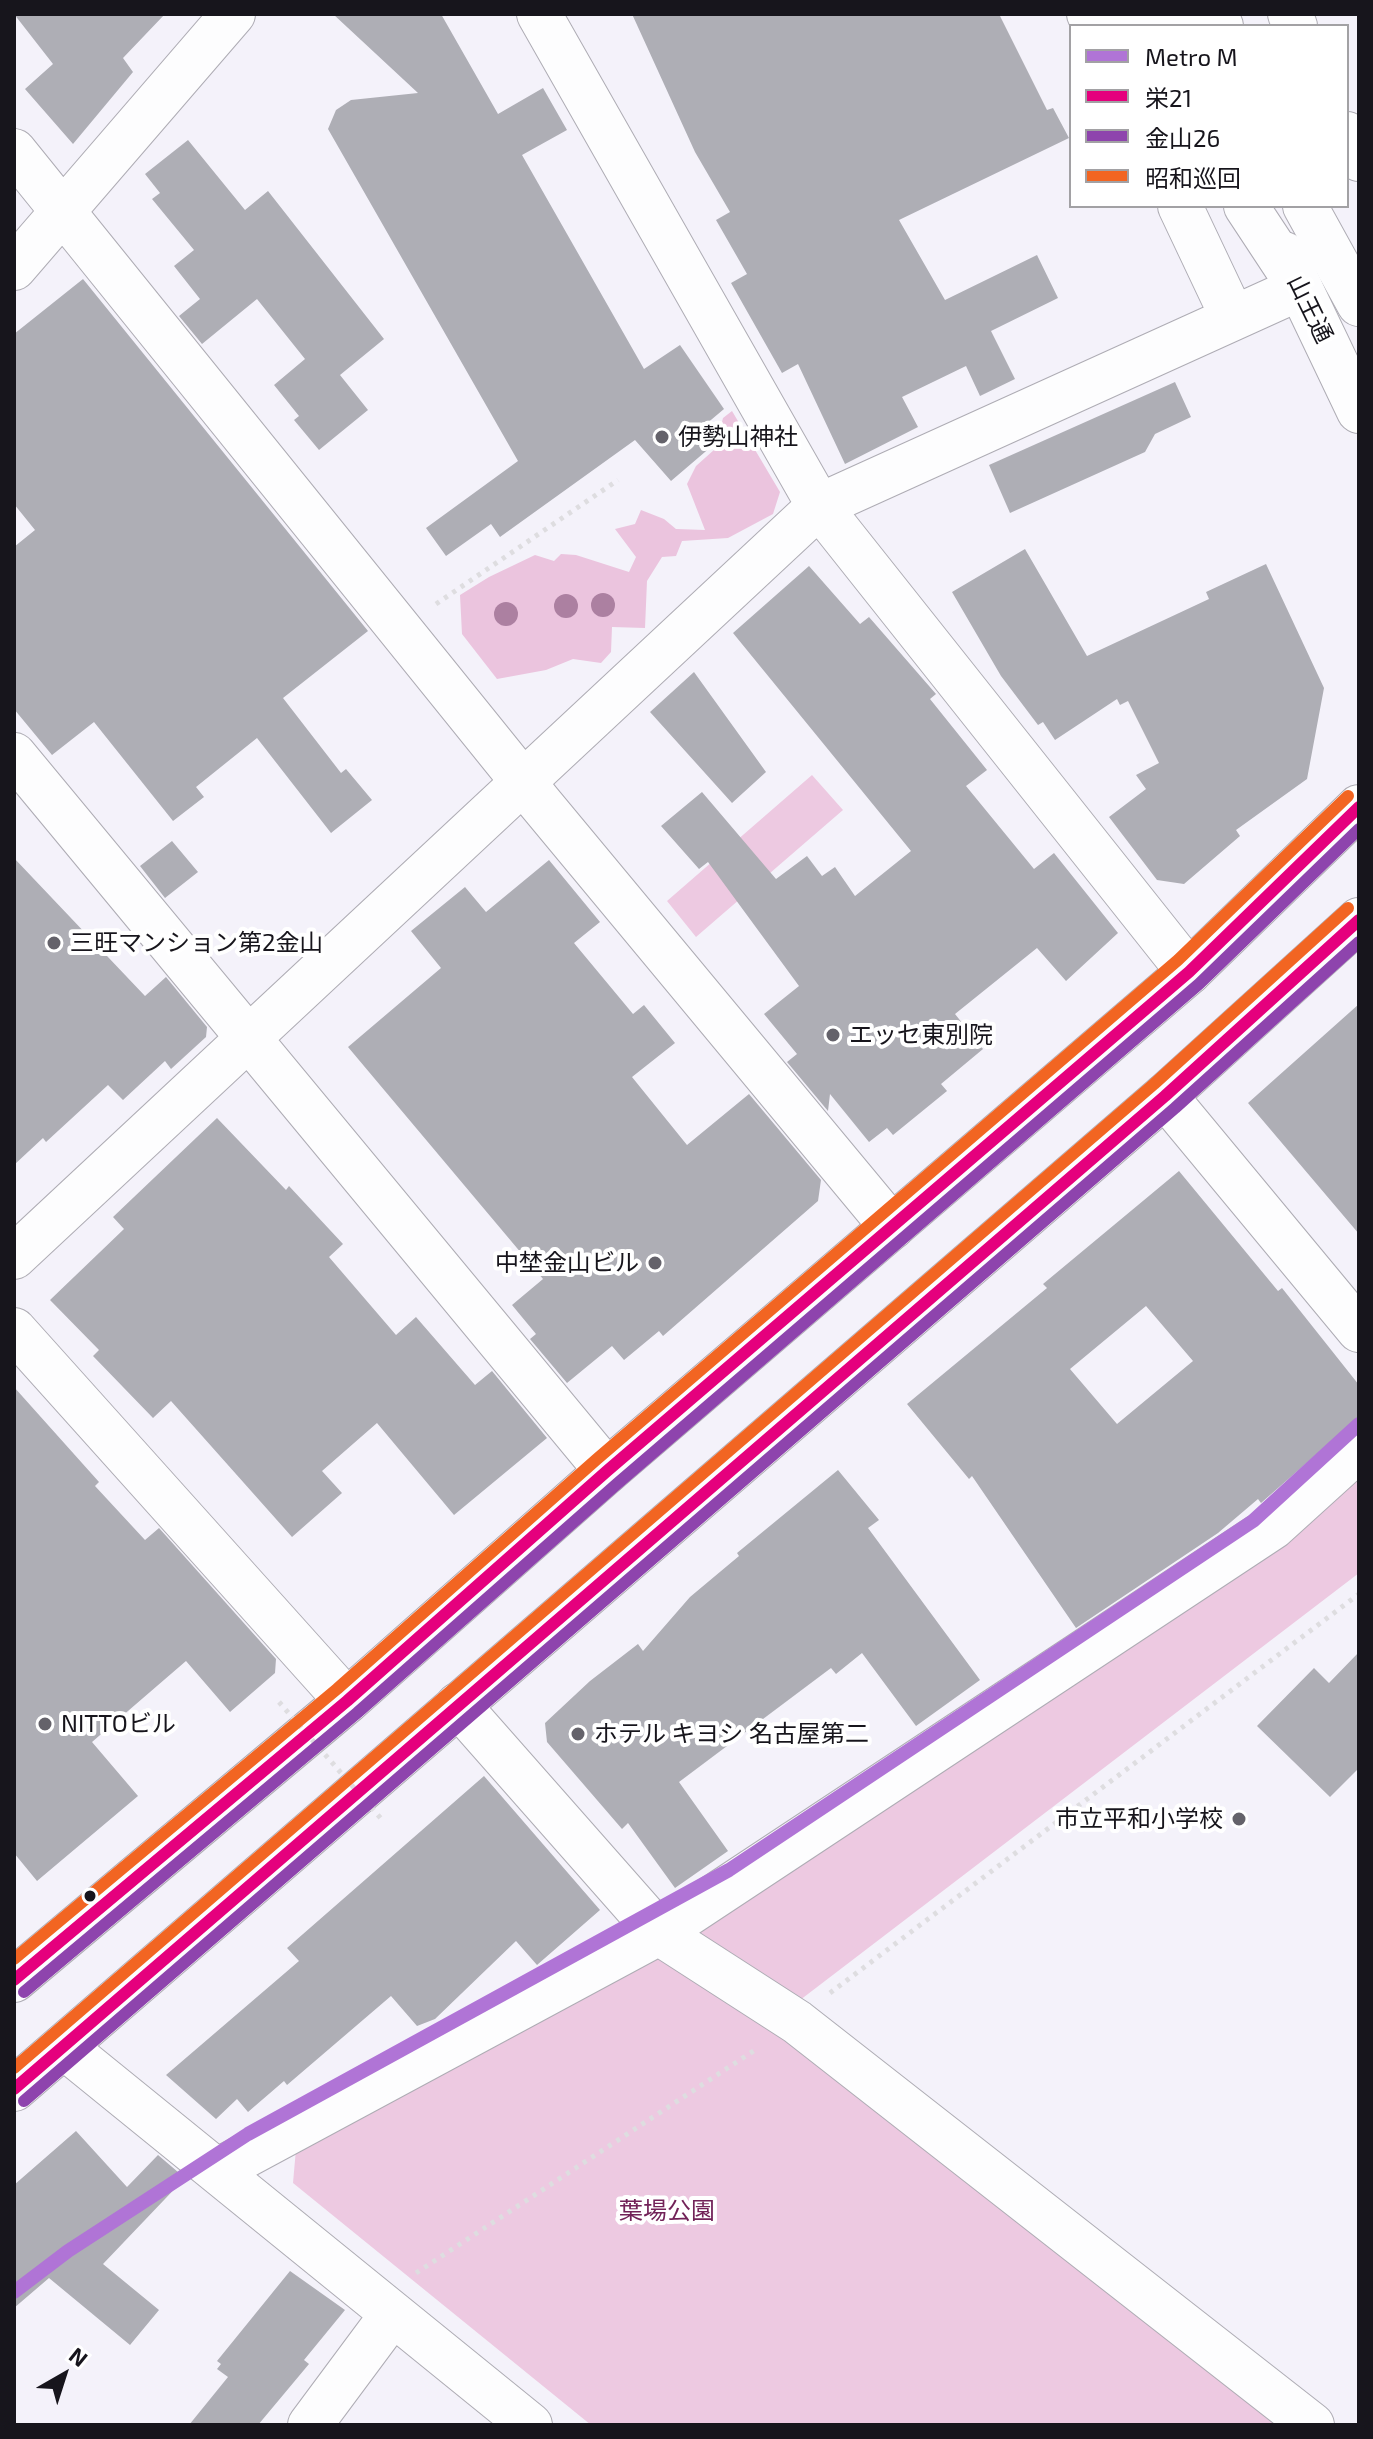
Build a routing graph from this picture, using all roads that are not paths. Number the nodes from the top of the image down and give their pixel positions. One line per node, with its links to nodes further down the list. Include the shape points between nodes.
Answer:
1 (233, 14): 10 (main road)
2 (539, 14): 16 (main road)
3 (1349, 138): 5 (main road)
4 (14, 151): 10 (main road)
5 (1359, 159)
6 (1181, 208): 14 (main road)
7 (1247, 208): 12 (main road)
8 (1262, 208): 12 (main road, 山王通)
9 (1306, 208): 13 (main road)
10 (63, 211): 11 (main road); 18 (main road)
11 (14, 268)
12 (1300, 288): 14 (main road); 15 (main road, 山王通)
13 (1359, 304)
14 (1233, 318): 16 (main road)
15 (1359, 411)
16 (819, 506): 18 (main road); 21 (main road)
17 (14, 755): 22 (main road)
18 (521, 781): 22 (main road); 24 (main road)
19 (1359, 807): 21 (main road)
20 (1359, 920): 23 (main road)
21 (1189, 972): 24 (main road)
22 (250, 1038): 25 (main road); 29 (main road)
23 (1165, 1096): 27 (main road); 31 (main road)
24 (892, 1227): 29 (main road)
25 (14, 1257)
26 (14, 1330): 30 (main road)
27 (1359, 1330)
28 (1359, 1449): 32 (main road, via 1273,1527)
29 (607, 1471): 30 (main road)
30 (347, 1701): 33 (main road)
31 (458, 1705): 32 (main road); 34 (main road)
32 (659, 1933): 36 (main road); 40 (main road, via 797,2022)
33 (14, 1980)
34 (64, 2047): 35 (main road); 36 (main road)
35 (14, 2089)
36 (217, 2171): 37 (main road)
37 (391, 2316): 38 (main road); 39 (main road)
38 (310, 2425)
39 (530, 2425)
40 (1312, 2425)

